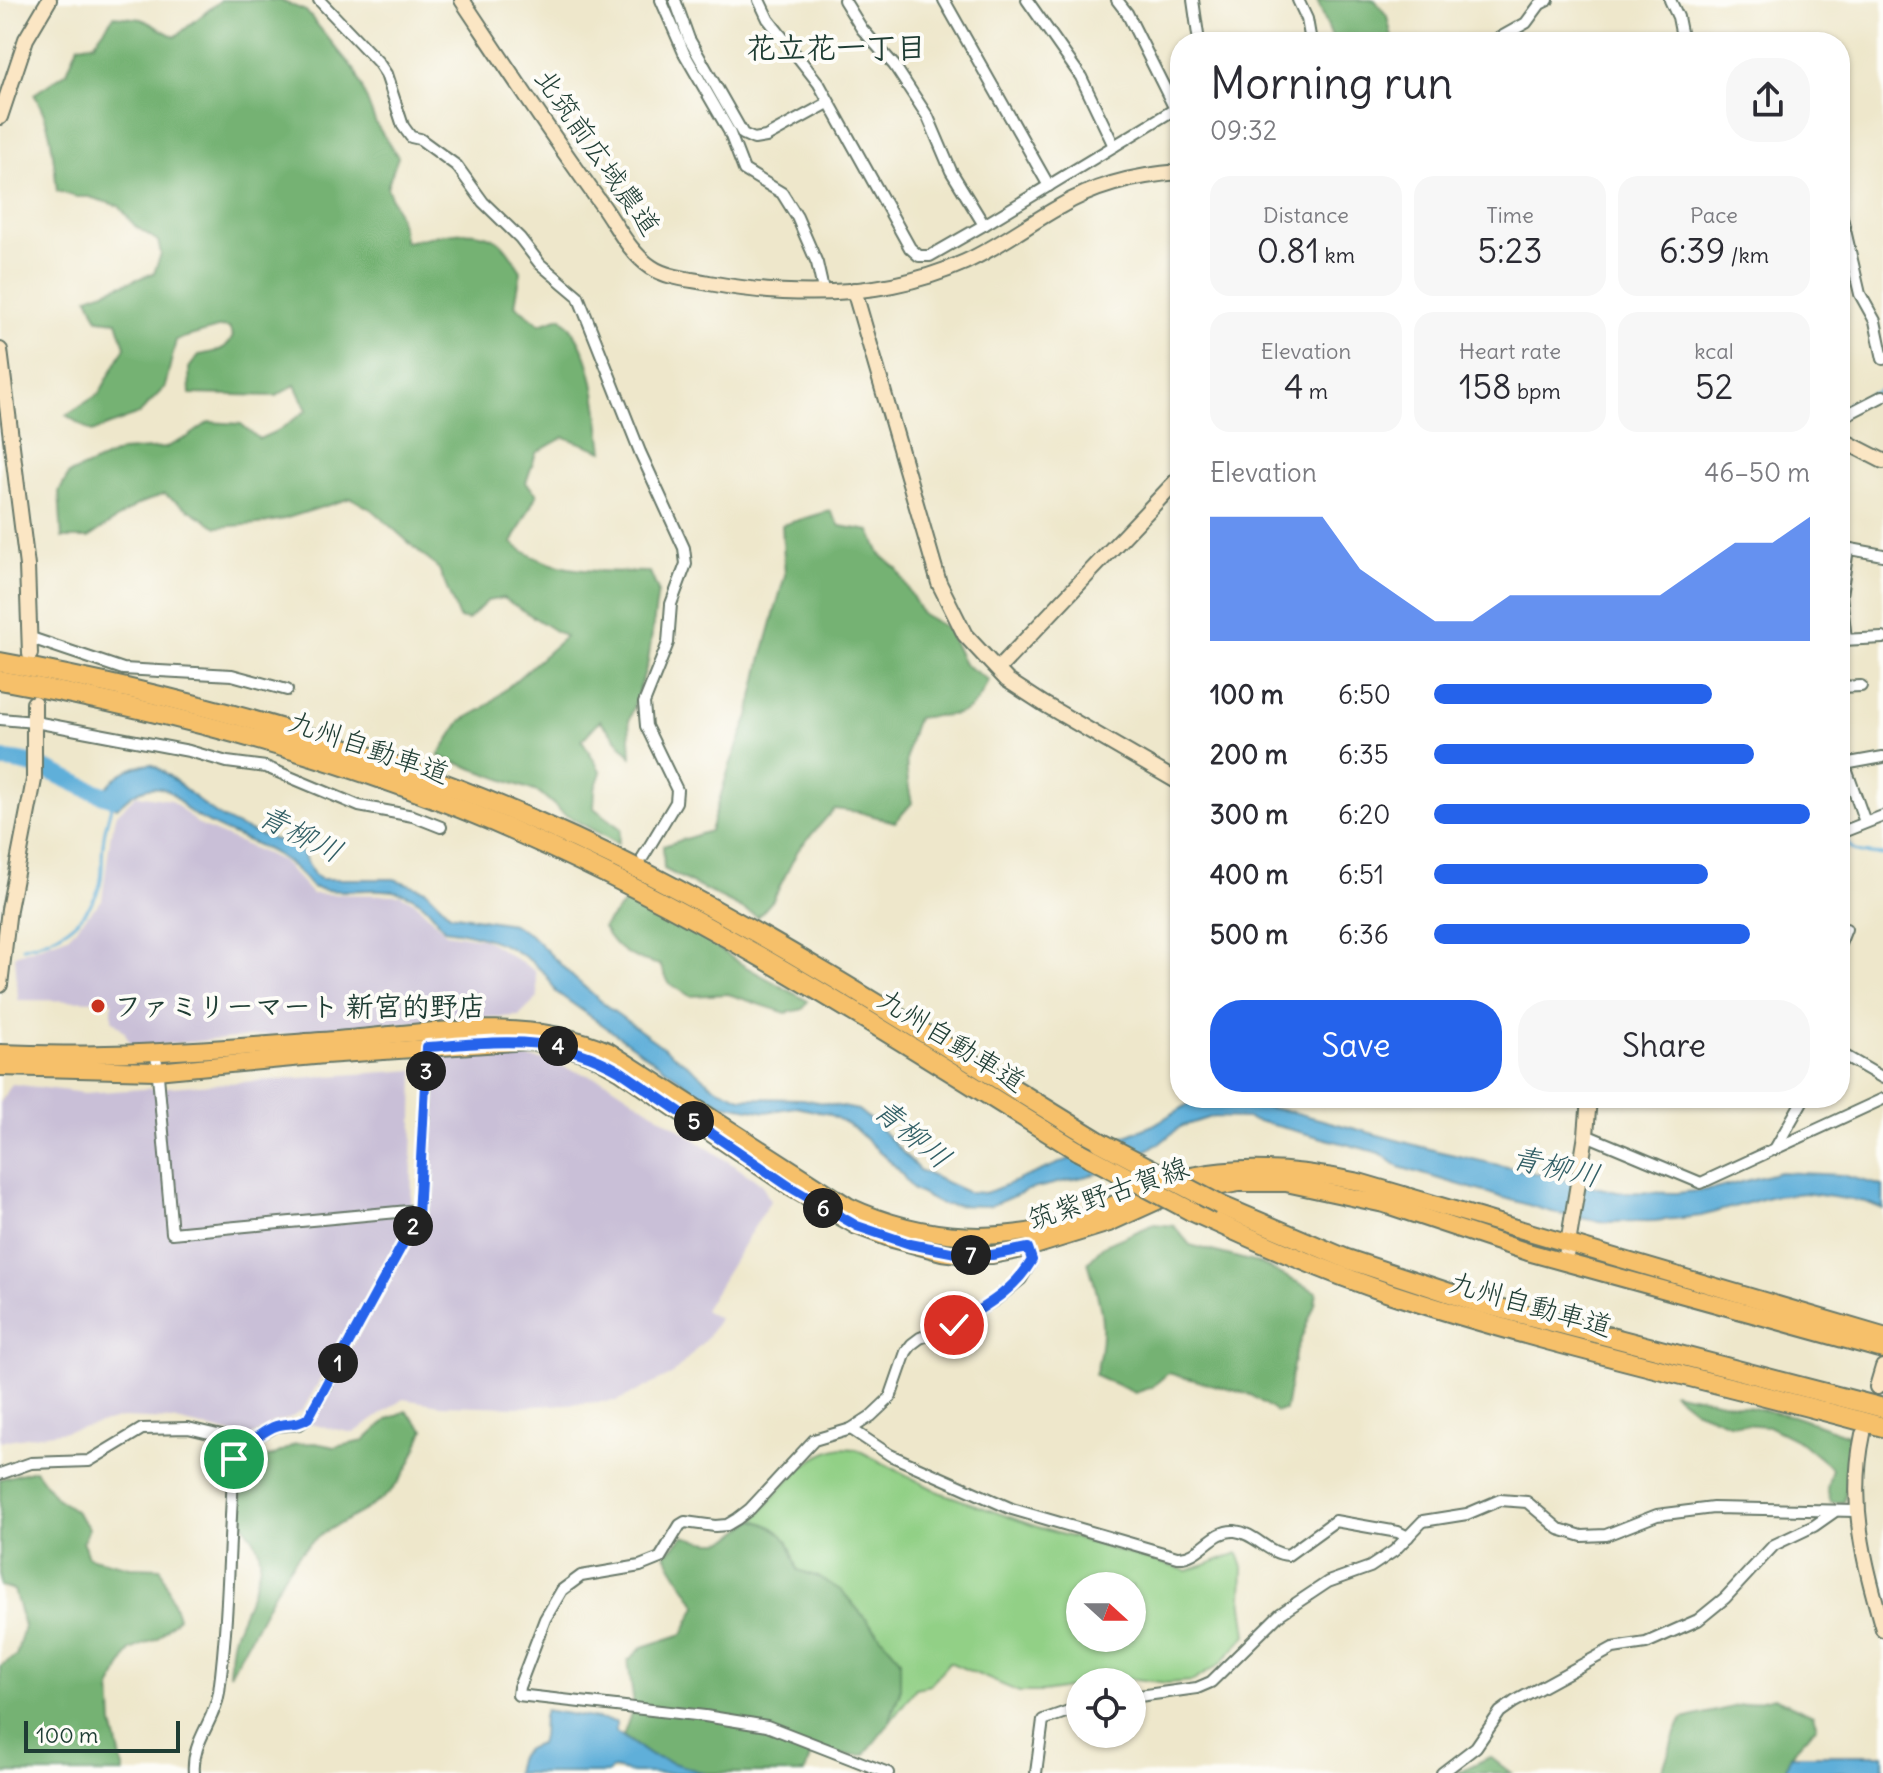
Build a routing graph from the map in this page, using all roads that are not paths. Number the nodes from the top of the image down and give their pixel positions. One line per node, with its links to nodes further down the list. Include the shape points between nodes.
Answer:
1 (49, 0): 22 (street, via 26,39)
2 (319, 0): 61 (street, via 378,62 411,137 457,166 540,264 578,296 684,548 686,564 671,604 668,643 644,703 646,726 677,790 676,802)
3 (462, 0): 29 (street, 北筑前広域農道, via 558,145 634,251 652,267 726,286)
4 (661, 0): 29 (street, via 744,170 782,193 797,217)
5 (675, 0): 20 (street, via 689,39 743,134 766,137)
6 (759, 0): 20 (street)
7 (844, 0): 26 (street, via 928,117 951,171)
8 (944, 0): 25 (street)
9 (1027, 0): 23 (street, via 1081,77)
10 (1117, 0): 19 (street)
11 (1193, 0): 15 (street)
12 (1298, 0): 16 (street)
13 (1548, 0): 17 (street)
14 (1670, 0): 18 (street)
15 (1198, 32)
16 (1309, 32)
17 (1510, 32)
18 (1681, 32)
19 (1170, 92)
20 (828, 103): 26 (street, via 919,256 930,256)
21 (1170, 112): 23 (street)
22 (0, 117)
23 (1114, 146): 25 (street)
24 (1170, 173): 28 (street, 北筑前広域農道, via 1091,191 964,262 897,284)
25 (1049, 186): 26 (street)
26 (984, 225)
27 (1850, 252): 31 (street)
28 (854, 290): 29 (street, 北筑前広域農道); 44 (street, via 939,583 965,635)
29 (824, 294)
30 (0, 350): 39 (street, via 27,566)
31 (1883, 358)
32 (1883, 396): 33 (street)
33 (1850, 413)
34 (1850, 444): 35 (street)
35 (1883, 461)
36 (1170, 488): 44 (street)
37 (1850, 549): 38 (street)
38 (1883, 555)
39 (28, 637): 42 (street); 48 (street, via 123,669 232,675)
40 (1883, 638): 41 (street)
41 (1850, 640)
42 (30, 654)
43 (0, 662): 60 (highway, 九州自動車道, via 153,692 351,749 536,821)
44 (998, 669): 54 (street, via 1044,704)
45 (0, 680): 60 (highway, 九州自動車道, via 148,710 343,765)
46 (1861, 686): 47 (street)
47 (1850, 687)
48 (287, 690)
49 (34, 703): 51 (street)
50 (0, 719): 51 (street)
51 (35, 722): 58 (street, via 278,770 359,806); 62 (street, via 34,780)
52 (1883, 757): 53 (street)
53 (1850, 763)
54 (1170, 777)
55 (1850, 781): 57 (street)
56 (1883, 816): 57 (street)
57 (1865, 822): 59 (street)
58 (441, 827)
59 (1850, 829)
60 (609, 865): 61 (highway, 九州自動車道)
61 (644, 874): 82 (highway, 九州自動車道, bridge, via 804,962 1100,1142 1220,1205 1347,1259 1480,1303); 83 (highway, 九州自動車道, bridge, via 822,993 1078,1151 1191,1211 1338,1275 1459,1315)
62 (0, 985)
63 (429, 1040): 65 (main road, 筑紫野古賀線); 68 (main road, 筑紫野古賀線); 75 (street); 76 (main road, 筑紫野古賀線, via 528,1041 573,1049 620,1071 790,1187 857,1226 966,1255); 77 (main road, 筑紫野古賀線, via 481,1029 584,1040 646,1074 848,1206 908,1229 987,1237 1021,1233 1084,1216 1159,1184 1247,1168 1359,1182)
64 (0, 1053): 65 (main road, 筑紫野古賀線)
65 (156, 1053): 68 (street)
66 (1850, 1059): 69 (street)
67 (0, 1067): 68 (main road, 筑紫野古賀線)
68 (156, 1071): 75 (street, via 172,1233)
69 (1883, 1078)
70 (1883, 1099): 74 (street)
71 (1588, 1108): 73 (street)
72 (1798, 1108): 74 (street)
73 (1586, 1135): 74 (street, via 1701,1183); 77 (street)
74 (1775, 1150)
75 (419, 1210): 86 (street, via 308,1418)
76 (1028, 1248): 77 (main road, 筑紫野古賀線, via 1109,1223 1173,1194 1263,1181 1356,1197); 84 (street, via 1032,1260 1021,1279 954,1325 912,1344 890,1398)
77 (1567, 1254): 78 (main road, 筑紫野古賀線); 79 (main road, 筑紫野古賀線)
78 (1883, 1336)
79 (1883, 1350)
80 (1883, 1367): 81 (street)
81 (1877, 1387)
82 (1883, 1408)
83 (1883, 1427)
84 (851, 1429): 90 (street, via 890,1455 1012,1509 1177,1557 1235,1531 1278,1555 1288,1555 1335,1521); 95 (street, via 814,1440 750,1509 727,1525 685,1522 660,1558 581,1576 562,1590 545,1619 518,1695 767,1726)
85 (1863, 1434): 88 (street)
86 (238, 1442): 87 (street, via 188,1428 142,1429 89,1461 31,1463); 94 (street, via 218,1697 198,1744)
87 (0, 1474)
88 (1856, 1511): 89 (street); 91 (street)
89 (1835, 1512): 90 (street, via 1713,1508 1657,1515 1606,1535 1582,1536 1559,1529 1527,1502 1500,1500 1467,1514 1423,1521); 97 (street, via 1774,1545 1698,1620 1646,1643 1613,1648 1514,1702 1500,1712 1476,1747)
90 (1408, 1537): 92 (street, via 1370,1567 1328,1582 1280,1614 1211,1682)
91 (1883, 1629)
92 (1146, 1695)
93 (1066, 1712): 96 (street, via 1043,1720)
94 (194, 1773)
95 (888, 1773)
96 (1036, 1773)
97 (1442, 1773)

